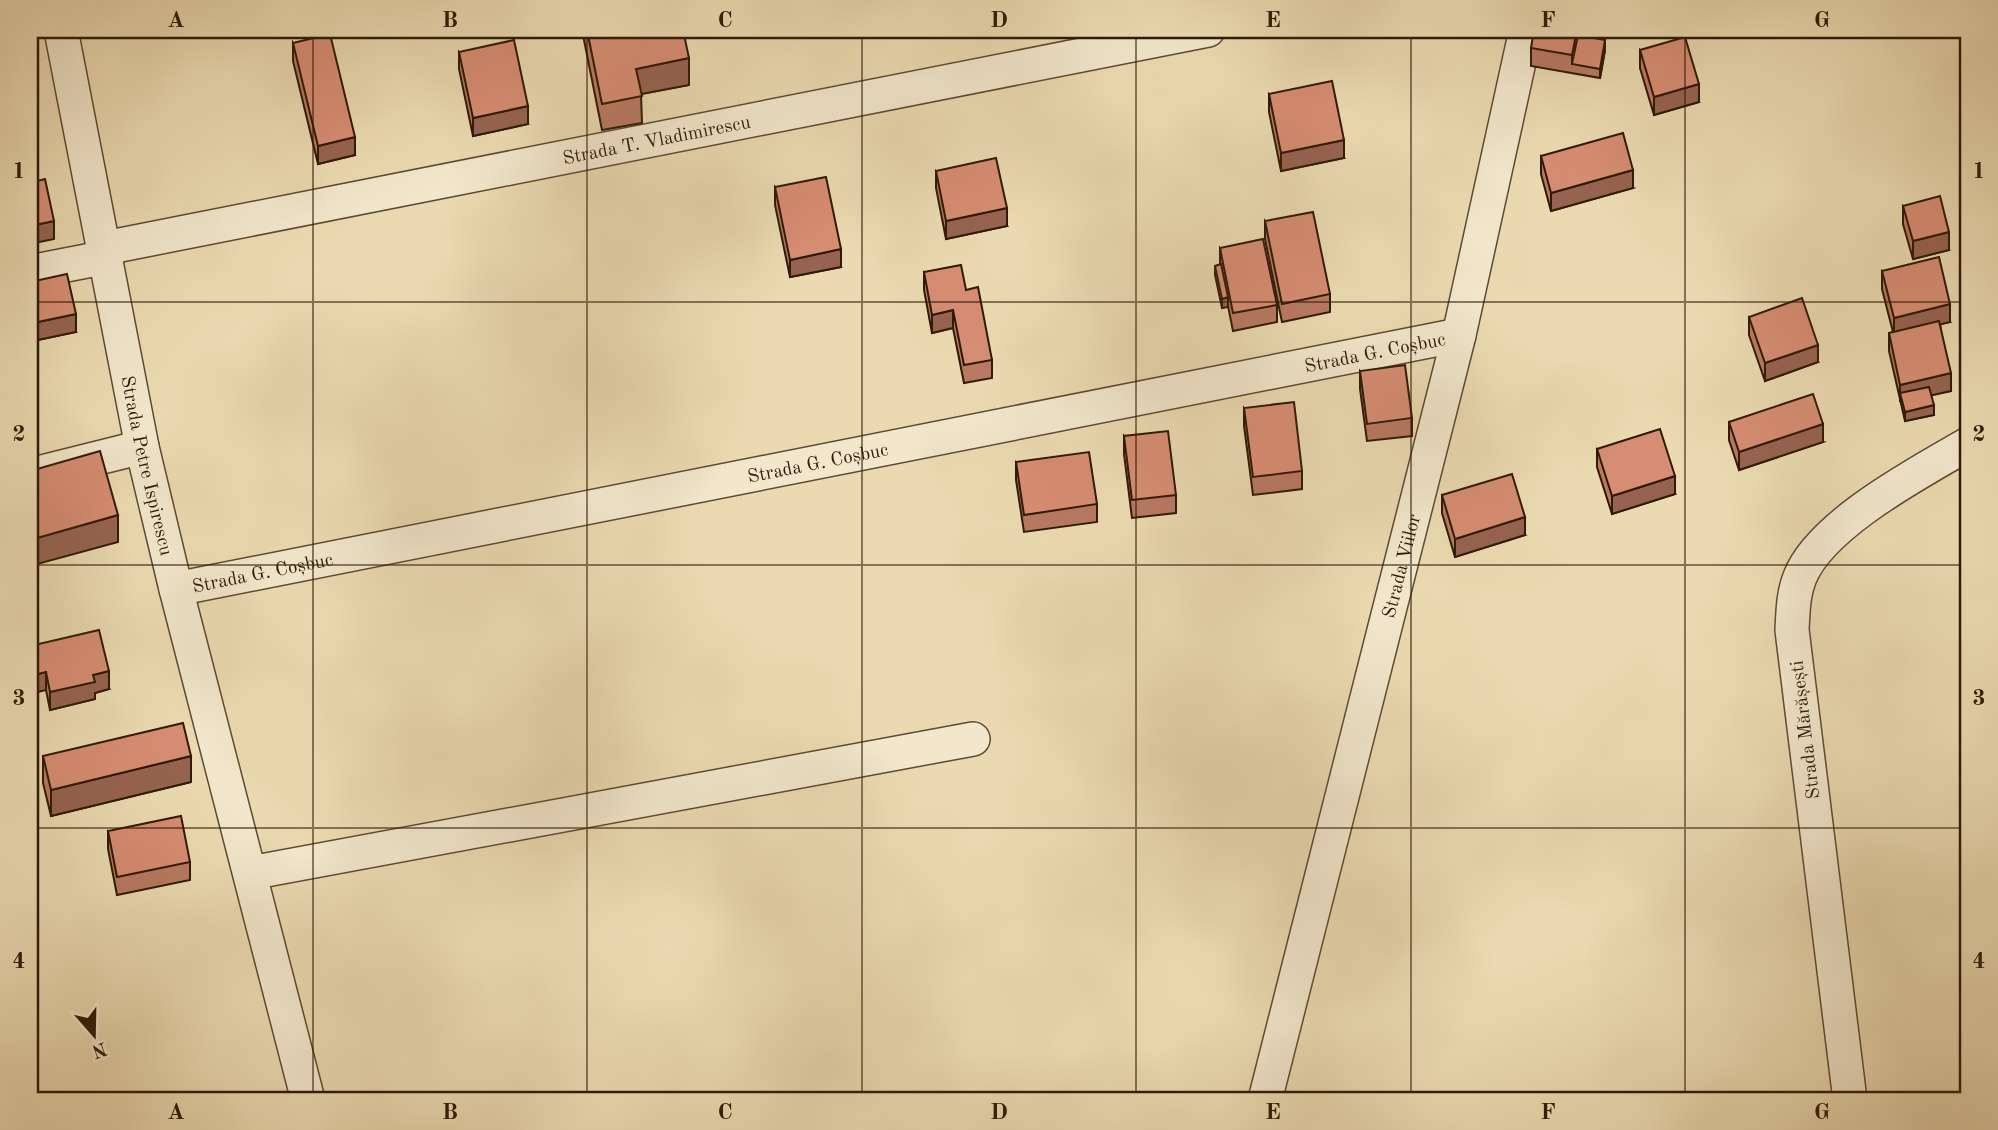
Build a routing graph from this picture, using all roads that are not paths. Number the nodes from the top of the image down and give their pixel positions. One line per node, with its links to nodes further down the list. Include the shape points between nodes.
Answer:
1 (61, 30): 4 (street, Strada Petre Ispirescu)
2 (1208, 30): 4 (street, Strada T. Vladimirescu)
3 (1526, 30): 6 (street, Strada Viilor)
4 (106, 253): 5 (street, Strada T. Vladimirescu); 8 (street, Strada Petre Ispirescu)
5 (30, 272)
6 (1459, 335): 10 (street, Strada G. Coșbuc); 14 (street, Strada Viilor)
7 (1968, 444): 15 (street, Strada Mărășești, via 1895,486 1833,533 1800,575 1794,596 1792,630)
8 (142, 447): 9 (street); 10 (street, Strada Petre Ispirescu)
9 (30, 475)
10 (176, 589): 12 (street, Strada Petre Ispirescu)
11 (973, 739): 12 (street)
12 (250, 873): 13 (street, Strada Petre Ispirescu)
13 (308, 1100)
14 (1265, 1100)
15 (1850, 1100)

